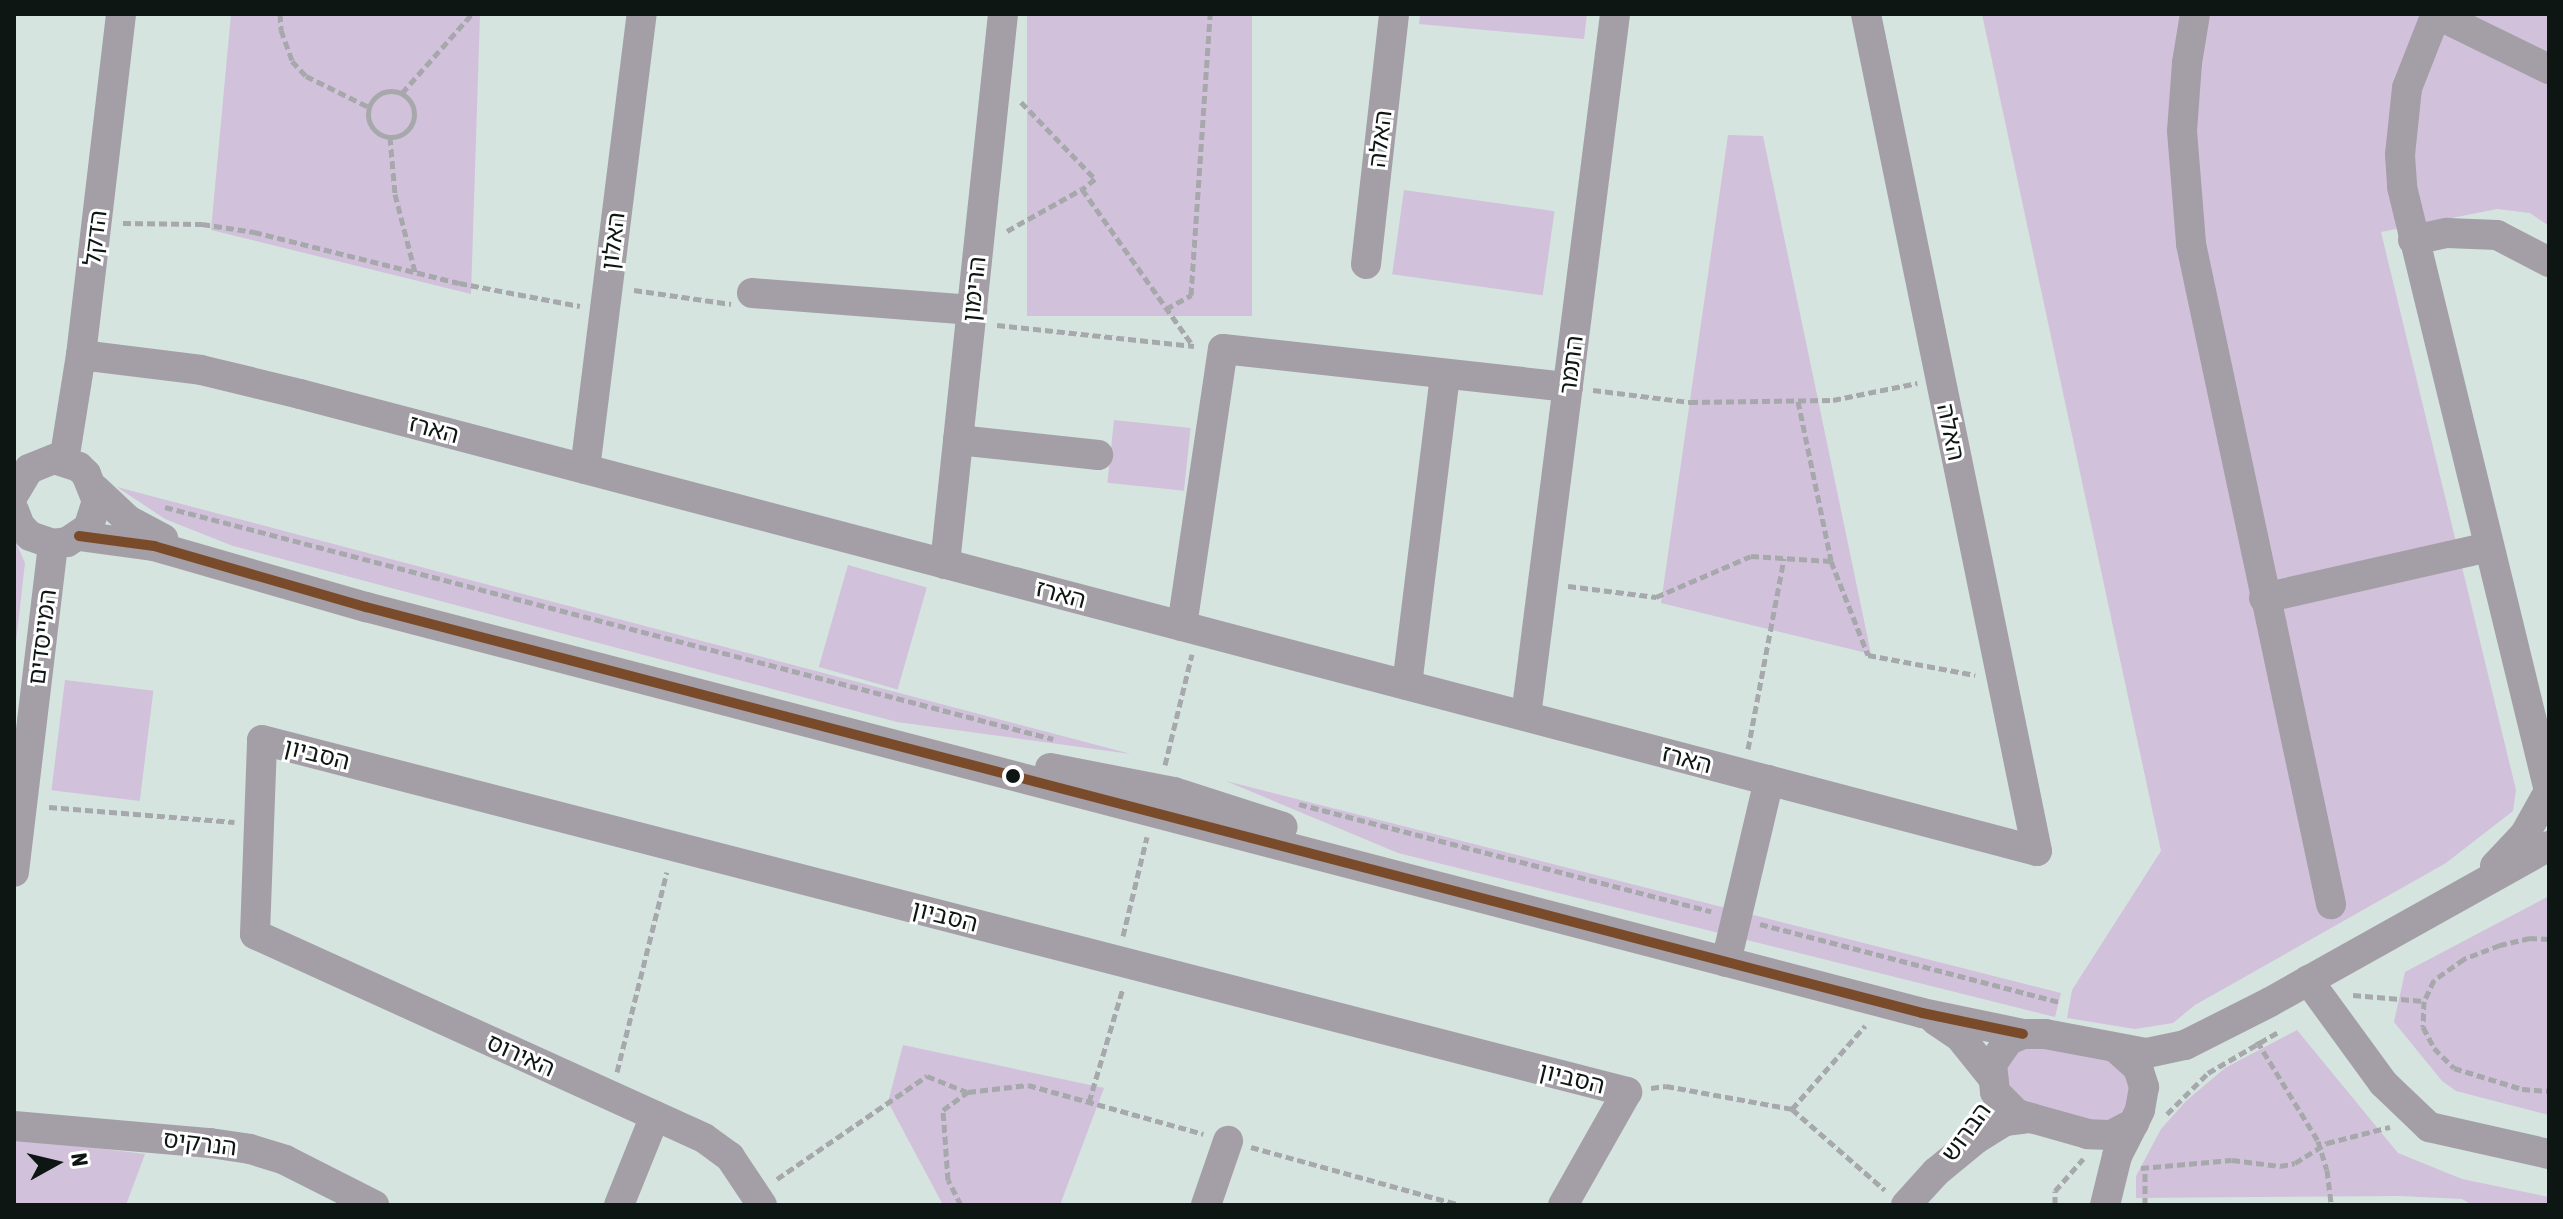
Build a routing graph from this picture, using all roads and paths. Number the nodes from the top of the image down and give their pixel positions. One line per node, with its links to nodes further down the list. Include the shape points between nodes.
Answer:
1 (121, 14): 18 (street, הדקל)
2 (280, 14): 15 (path, via 292,61 306,76)
3 (472, 14): 14 (path)
4 (642, 14): 25 (street, האלון)
5 (1003, 14): 13 (street, הרימון)
6 (1210, 14): 26 (path, via 1191,295)
7 (1394, 14): 22 (street, האלה)
8 (1615, 14): 32 (street, התמר)
9 (1866, 14): 31 (street, האלה)
10 (2195, 14): 48 (street, via 2183,96 2186,205)
11 (2436, 14): 12 (street); 19 (street, via 2415,60 2402,122 2402,187)
12 (2549, 69)
13 (997, 77): 17 (path, via 1095,179); 20 (street, הרימון)
14 (402, 93): 15 (path, via 378,94); 16 (path, via 411,102 414,117 405,133)
15 (369, 107): 16 (path, via 375,130)
16 (390, 137): 23 (path, via 395,194)
17 (1082, 189): 20 (path); 26 (path)
18 (97, 222): 23 (path, via 202,224 254,232); 29 (street, הדקל)
19 (2413, 240): 21 (street, via 2460,232 2497,235); 42 (street)
20 (979, 247): 27 (street, הרימון)
21 (2549, 262)
22 (1366, 264)
23 (415, 272): 25 (path)
24 (752, 293): 25 (path, via 732,305); 27 (street)
25 (606, 299): 37 (street, האלון)
26 (1166, 309): 28 (path)
27 (972, 316): 28 (path); 34 (street, הרימון)
28 (1208, 348): 30 (street); 49 (street)
29 (81, 355): 36 (street, הדקל); 37 (street, הארז, via 236,378)
30 (1445, 374): 32 (street); 51 (street)
31 (1940, 379): 33 (path, via 1833,400); 50 (street, האלה)
32 (1568, 387): 33 (path, via 1690,402); 47 (street, התמר)
33 (1798, 401): 44 (path)
34 (958, 440): 35 (street); 45 (street, הרימון)
35 (1098, 455)
36 (64, 461): 38 (street, via 42,461); 39 (street, via 86,474)
37 (585, 469): 45 (street, הארז)
38 (19, 479)
39 (95, 489): 41 (street, המייסדים, via 93,521); 46 (street, via 128,520)
40 (16, 519): 41 (street, via 40,541)
41 (66, 540): 46 (street, via 154,546); 57 (street, המייסדים)
42 (2488, 547): 48 (street); 52 (street)
43 (1784, 558): 44 (path); 47 (path, via 1751,556 1656,597); 55 (path)
44 (1831, 561): 50 (path, via 1868,655)
45 (945, 564): 49 (street, הארז)
46 (222, 567): 66 (street, via 930,754 1060,769 1174,792 1297,832 1406,878)
47 (1543, 582): 53 (street, התמר)
48 (2264, 598): 64 (street)
49 (1182, 626): 51 (street, הארז)
50 (2002, 680): 61 (street, האלה)
51 (1407, 685): 53 (street, הארז)
52 (2524, 698): 54 (street); 56 (street)
53 (1526, 716): 55 (street, הארז)
54 (2549, 737)
55 (1756, 777): 61 (street, הארז); 66 (street)
56 (2548, 795): 63 (street, via 2525,834)
57 (22, 805): 58 (path); 62 (street, המייסדים)
58 (259, 824): 59 (street, הסביון, via 262,740); 81 (street, האירוס, via 255,934)
59 (674, 846): 67 (street, הסביון); 81 (path)
60 (2549, 846): 63 (street)
61 (2037, 851)
62 (14, 872)
63 (2470, 889): 68 (street)
64 (2331, 904)
65 (2549, 939): 69 (path, via 2500,945 2464,959 2434,980)
66 (1726, 962): 70 (street)
67 (1130, 964): 79 (street, הסביון); 82 (path)
68 (2312, 986): 69 (path); 72 (street); 84 (street)
69 (2424, 1001): 77 (path, via 2423,1027 2454,1068 2522,1089)
70 (1885, 1003): 71 (street); 83 (path)
71 (1922, 1013): 73 (street); 76 (street, via 1960,1037)
72 (2242, 1016): 74 (street); 91 (path)
73 (2023, 1034): 75 (street); 76 (street, via 2009,1040 1992,1064)
74 (2185, 1045): 75 (street, via 2147,1053); 80 (street)
75 (2116, 1048): 80 (street, via 2138,1068)
76 (1994, 1085): 86 (street, via 2017,1114); 94 (street, הברוש)
77 (2549, 1091)
78 (968, 1092): 82 (path, via 1028,1085); 95 (path, via 927,1076); 99 (path, via 943,1110 948,1180)
79 (1627, 1092): 83 (path, via 1666,1086); 102 (street)
80 (2143, 1092): 87 (street)
81 (611, 1096): 85 (street, האירוס)
82 (1089, 1102): 89 (path)
83 (1792, 1109): 96 (path)
84 (2410, 1112): 91 (path, via 2391,1127); 92 (street, via 2429,1127)
85 (655, 1116): 95 (street, האירוס, via 704,1138 730,1157); 98 (street)
86 (2031, 1118): 90 (street); 94 (street, הברוש, via 1992,1128)
87 (2134, 1123): 90 (street); 90 (street)
88 (14, 1126): 97 (street, הנרקיס, via 250,1149 285,1160)
89 (1228, 1141): 100 (street); 101 (path)
90 (2096, 1146): 93 (path, via 2130,1168); 103 (path, via 2055,1191); 104 (street)
91 (2320, 1147): 93 (path, via 2280,1166 2217,1160); 106 (path)
92 (2549, 1154)
93 (2145, 1168): 105 (path)
94 (1936, 1172): 96 (street, הברוש)
95 (759, 1199)
96 (1898, 1200)
97 (374, 1205)
98 (619, 1205)
99 (961, 1205)
100 (1206, 1205)
101 (1460, 1205)
102 (1563, 1205)
103 (2055, 1205)
104 (2104, 1205)
105 (2145, 1205)
106 (2331, 1205)

